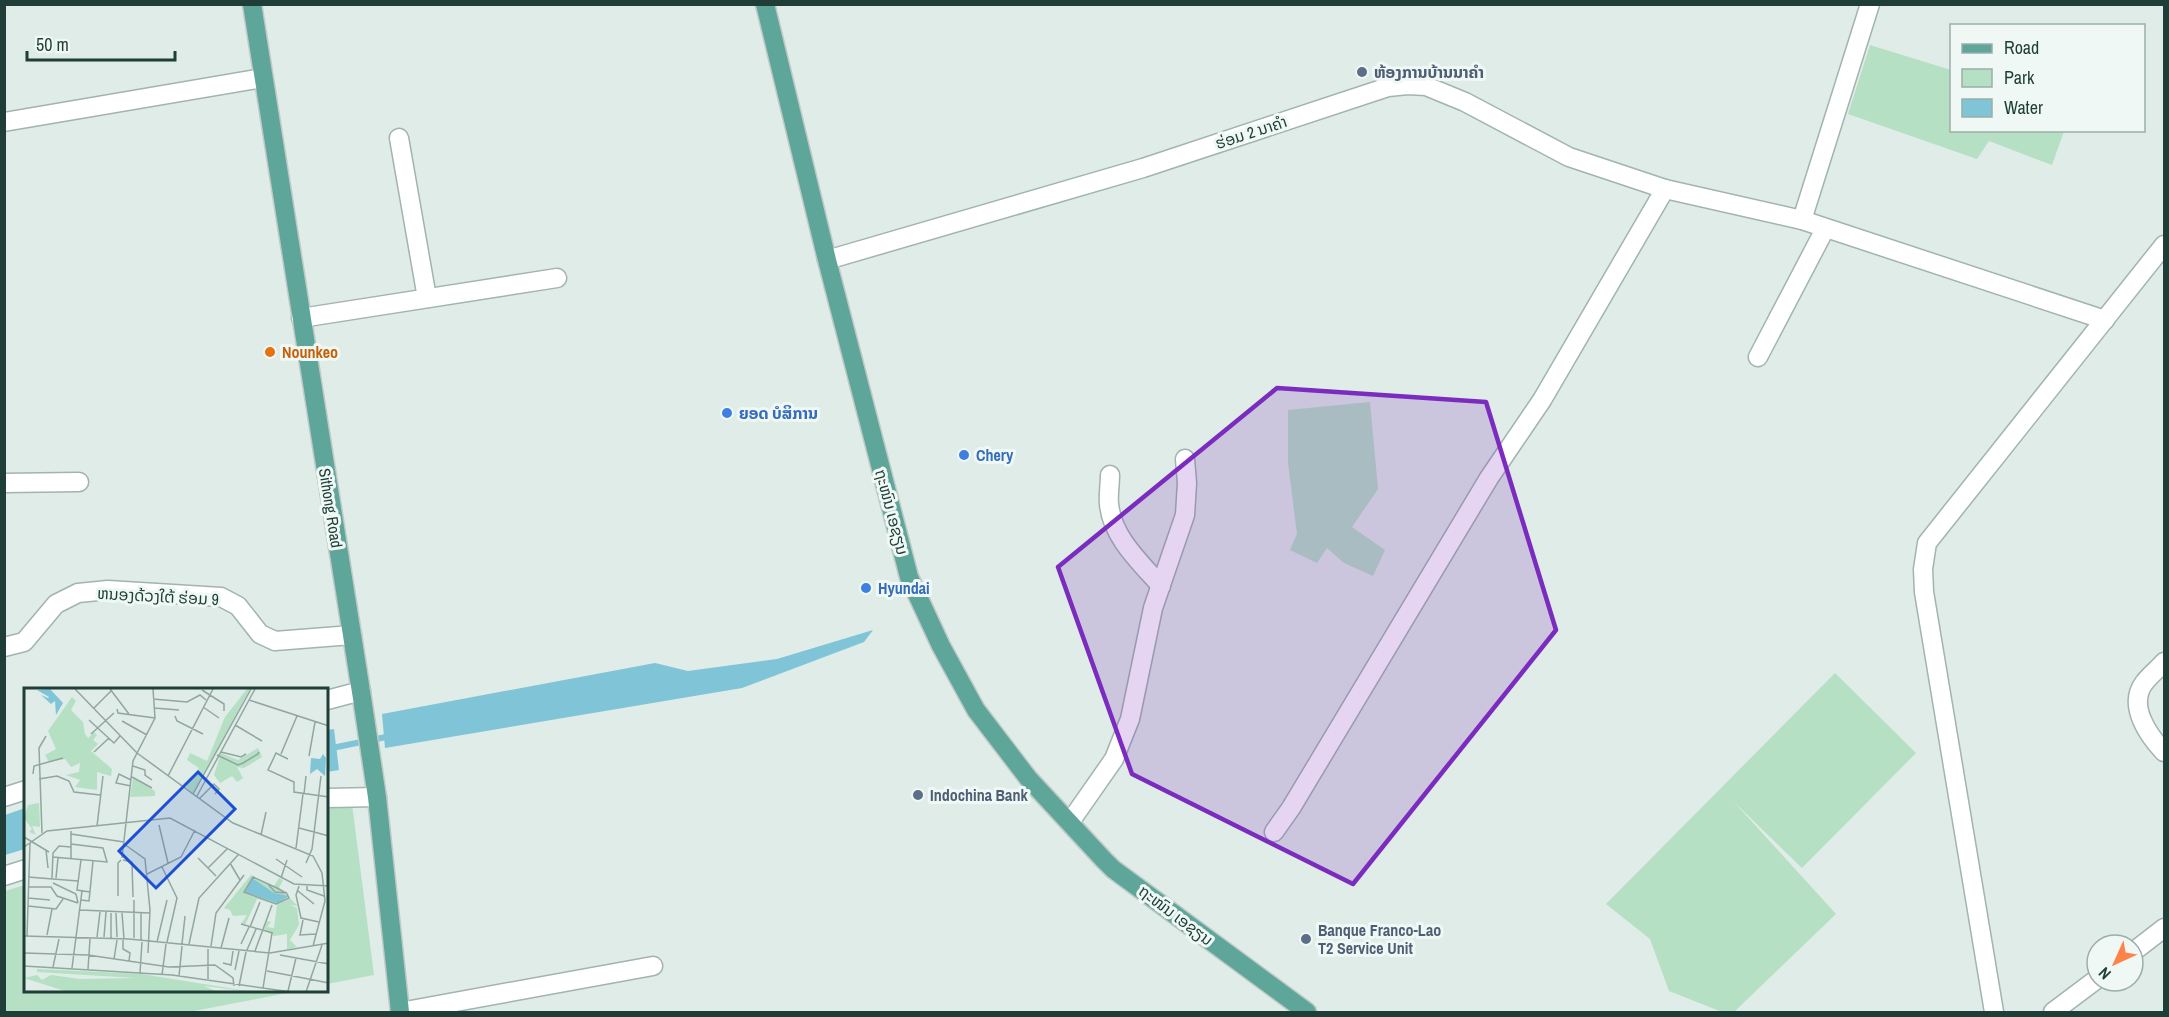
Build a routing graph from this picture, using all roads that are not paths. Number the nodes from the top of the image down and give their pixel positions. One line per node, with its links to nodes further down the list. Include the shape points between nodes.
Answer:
1 (252, 4): 4 (main road, Sithong Road)
2 (765, 4): 11 (main road, ຖະໜົນ ເອຊຽນ)
3 (1870, 4): 8 (street)
4 (263, 78): 5 (street); 14 (main road, Sithong Road)
5 (4, 122)
6 (399, 138): 13 (street)
7 (1665, 189): 8 (street, ຮ່ອມ 2 ນາຄຳ); 11 (street, ຮ່ອມ 2 ນາຄຳ, via 1569,157 1465,102 1426,86 1408,85 1388,87 1143,168); 33 (street, via 1542,399 1489,478)
8 (1802, 220): 9 (street, ຮ່ອມ 2 ນາຄຳ)
9 (1825, 229): 15 (street, ຮ່ອມ 2 ນາຄຳ); 16 (street)
10 (2164, 245): 15 (street)
11 (827, 260): 32 (main road, ຖະໜົນ ເອຊຽນ, via 909,578 976,710 1028,778)
12 (556, 278): 13 (street)
13 (427, 298): 14 (street)
14 (301, 318): 22 (main road, Sithong Road)
15 (2105, 320): 42 (street, via 1927,543 1924,592)
16 (1758, 357)
17 (1185, 459): 21 (street, via 1185,515)
18 (1110, 475): 21 (street, via 1109,504 1114,525)
19 (79, 482): 20 (street)
20 (4, 483)
21 (1161, 586): 32 (street, via 1123,739 1114,759)
22 (352, 635): 23 (street, ຫນອງດ້ວງໃຕ້ ຮ່ອມ 9, via 275,641 260,634 238,606 220,597 108,590 78,593 56,604 24,642); 25 (main road, Sithong Road)
23 (4, 646)
24 (2164, 662): 27 (street, via 2143,684 2139,703 2144,727)
25 (362, 694): 26 (street); 30 (main road, Sithong Road)
26 (328, 700)
27 (2164, 752)
28 (24, 791): 29 (street)
29 (4, 797)
30 (376, 797): 31 (street); 40 (main road, Sithong Road)
31 (328, 798)
32 (1070, 822): 41 (main road, ຖະໜົນ ເອຊຽນ, via 1113,869)
33 (1274, 832)
34 (24, 870): 35 (street)
35 (4, 876)
36 (2164, 928): 37 (street)
37 (2145, 943)
38 (653, 966): 40 (street)
39 (2085, 988): 43 (street)
40 (400, 1012)
41 (1307, 1012)
42 (1994, 1012)
43 (2053, 1012)

